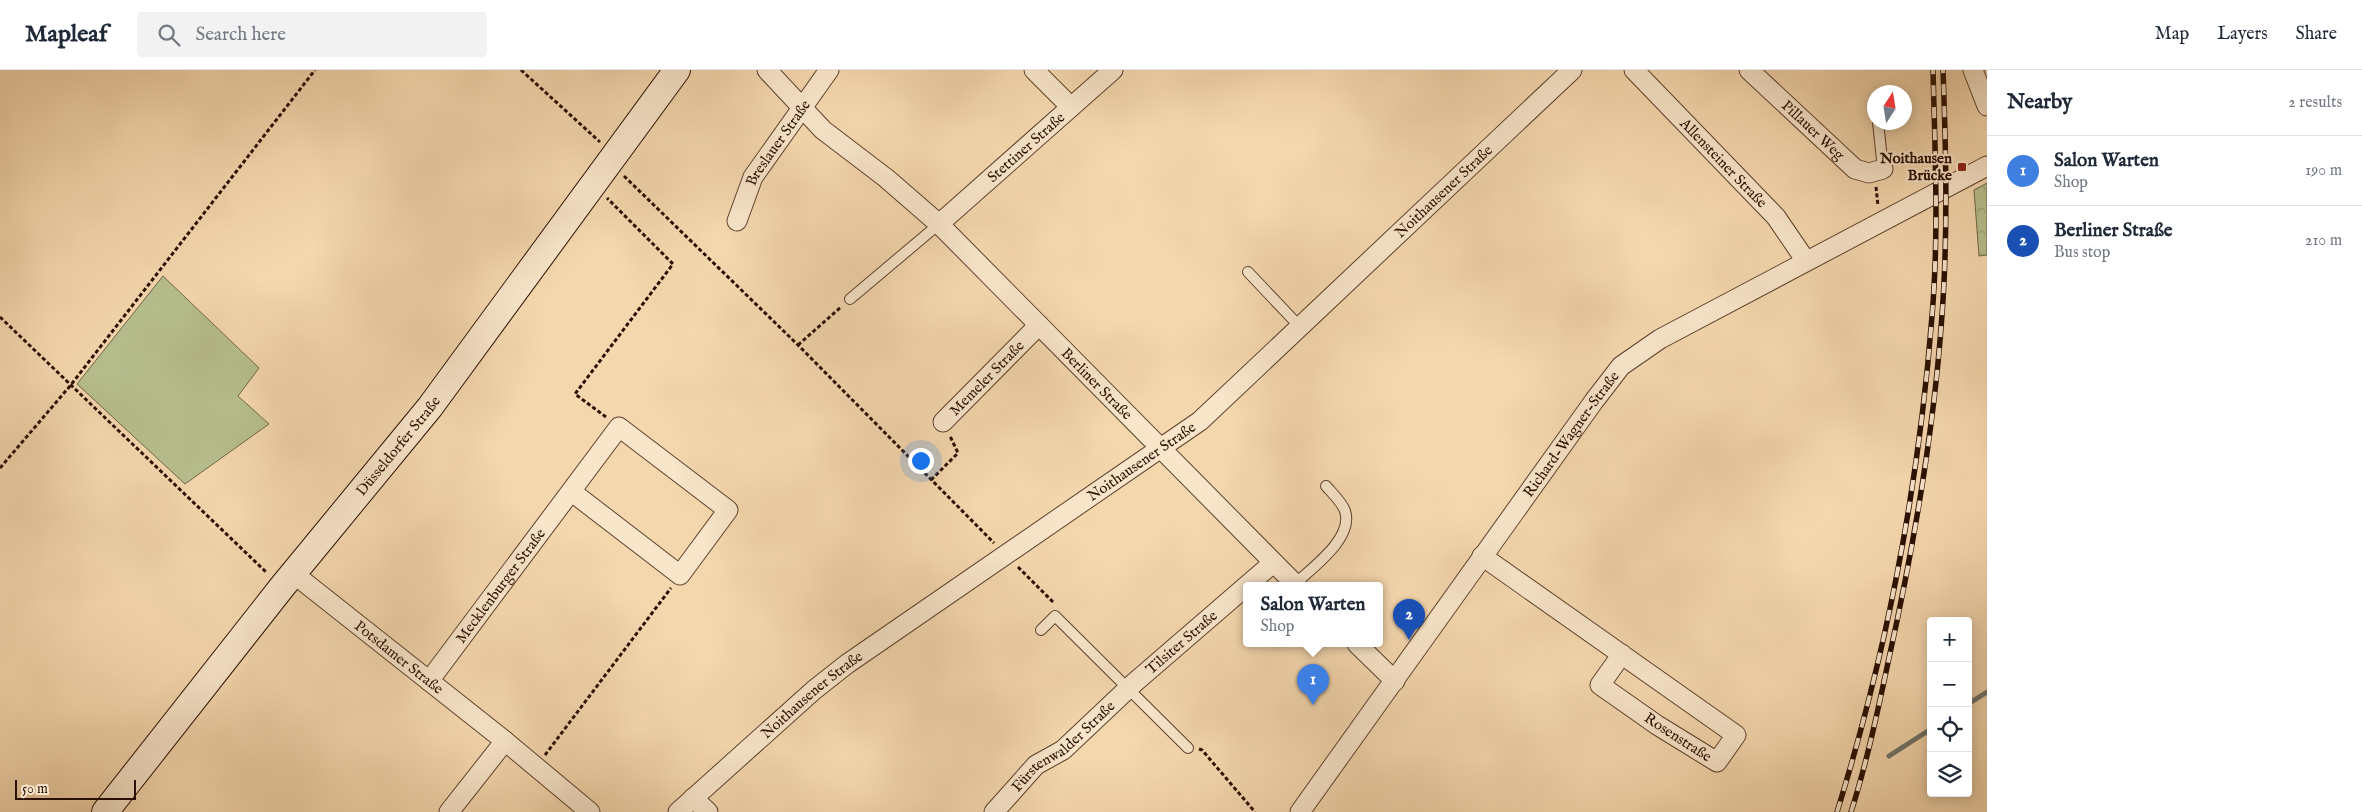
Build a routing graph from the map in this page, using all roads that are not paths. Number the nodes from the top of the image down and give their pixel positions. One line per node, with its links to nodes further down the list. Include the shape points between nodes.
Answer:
1 (677, 70): 29 (street, Düsseldorfer Straße, via 430,407)
2 (768, 70): 12 (street, Berliner Straße)
3 (829, 70): 12 (street, Breslauer Straße)
4 (1034, 70): 11 (street)
5 (1113, 70): 11 (street, Stettiner Straße)
6 (1572, 70): 22 (street, Noithausener Straße)
7 (1634, 70): 18 (street, Allensteiner Straße, via 1776,217)
8 (1750, 70): 15 (street, Pillauer Weg, via 1856,169 1869,173)
9 (1972, 70): 10 (street)
10 (1987, 106)
11 (1071, 107): 17 (street, Stettiner Straße)
12 (801, 109): 16 (street, Breslauer Straße, via 753,177); 17 (street, Berliner Straße)
13 (1878, 130): 15 (lane)
14 (1987, 166): 18 (street, Richard-Wagner-Straße)
15 (1878, 171)
16 (737, 221)
17 (939, 224): 20 (lane); 21 (street, Berliner Straße)
18 (1806, 261): 27 (street, Richard-Wagner-Straße, via 1660,340 1626,362)
19 (1248, 272): 22 (lane)
20 (850, 299)
21 (1039, 324): 23 (street, Memeler Straße); 24 (street, Berliner Straße)
22 (1301, 328): 24 (street, Noithausener Straße, via 1200,421)
23 (943, 422)
24 (1162, 450): 28 (street, Berliner Straße); 42 (street, Noithausener Straße, via 830,676)
25 (1326, 486): 32 (lane, via 1345,508 1345,532)
26 (572, 492): 26 (street, Mecklenburger Straße, via 619,427 728,510 680,575); 37 (street, Mecklenburger Straße)
27 (1482, 556): 36 (street, Rosenstraße); 38 (street, Richard-Wagner-Straße)
28 (1273, 563): 30 (street, Tilsiter Straße); 31 (street, Berliner Straße)
29 (288, 581): 37 (street, Potsdamer Straße); 43 (street, Düsseldorfer Straße)
30 (1251, 582)
31 (1293, 582)
32 (1299, 582)
33 (1243, 589): 39 (street, Tilsiter Straße)
34 (1042, 630): 39 (lane, via 1055,616)
35 (1360, 647): 38 (street)
36 (1622, 654): 36 (street, Rosenstraße, via 1736,735 1717,762 1600,685)
37 (430, 681): 40 (street, Potsdamer Straße)
38 (1395, 681): 49 (street, Richard-Wagner-Straße)
39 (1131, 686): 41 (lane); 48 (street, Fürstenwalder Straße, via 1063,750 1036,765)
40 (505, 741): 44 (street); 45 (street, Potsdamer Straße)
41 (1188, 748)
42 (693, 798): 46 (street, Noithausener Straße); 47 (street)
43 (105, 812)
44 (449, 812)
45 (590, 812)
46 (678, 812)
47 (708, 812)
48 (994, 812)
49 (1300, 812)

